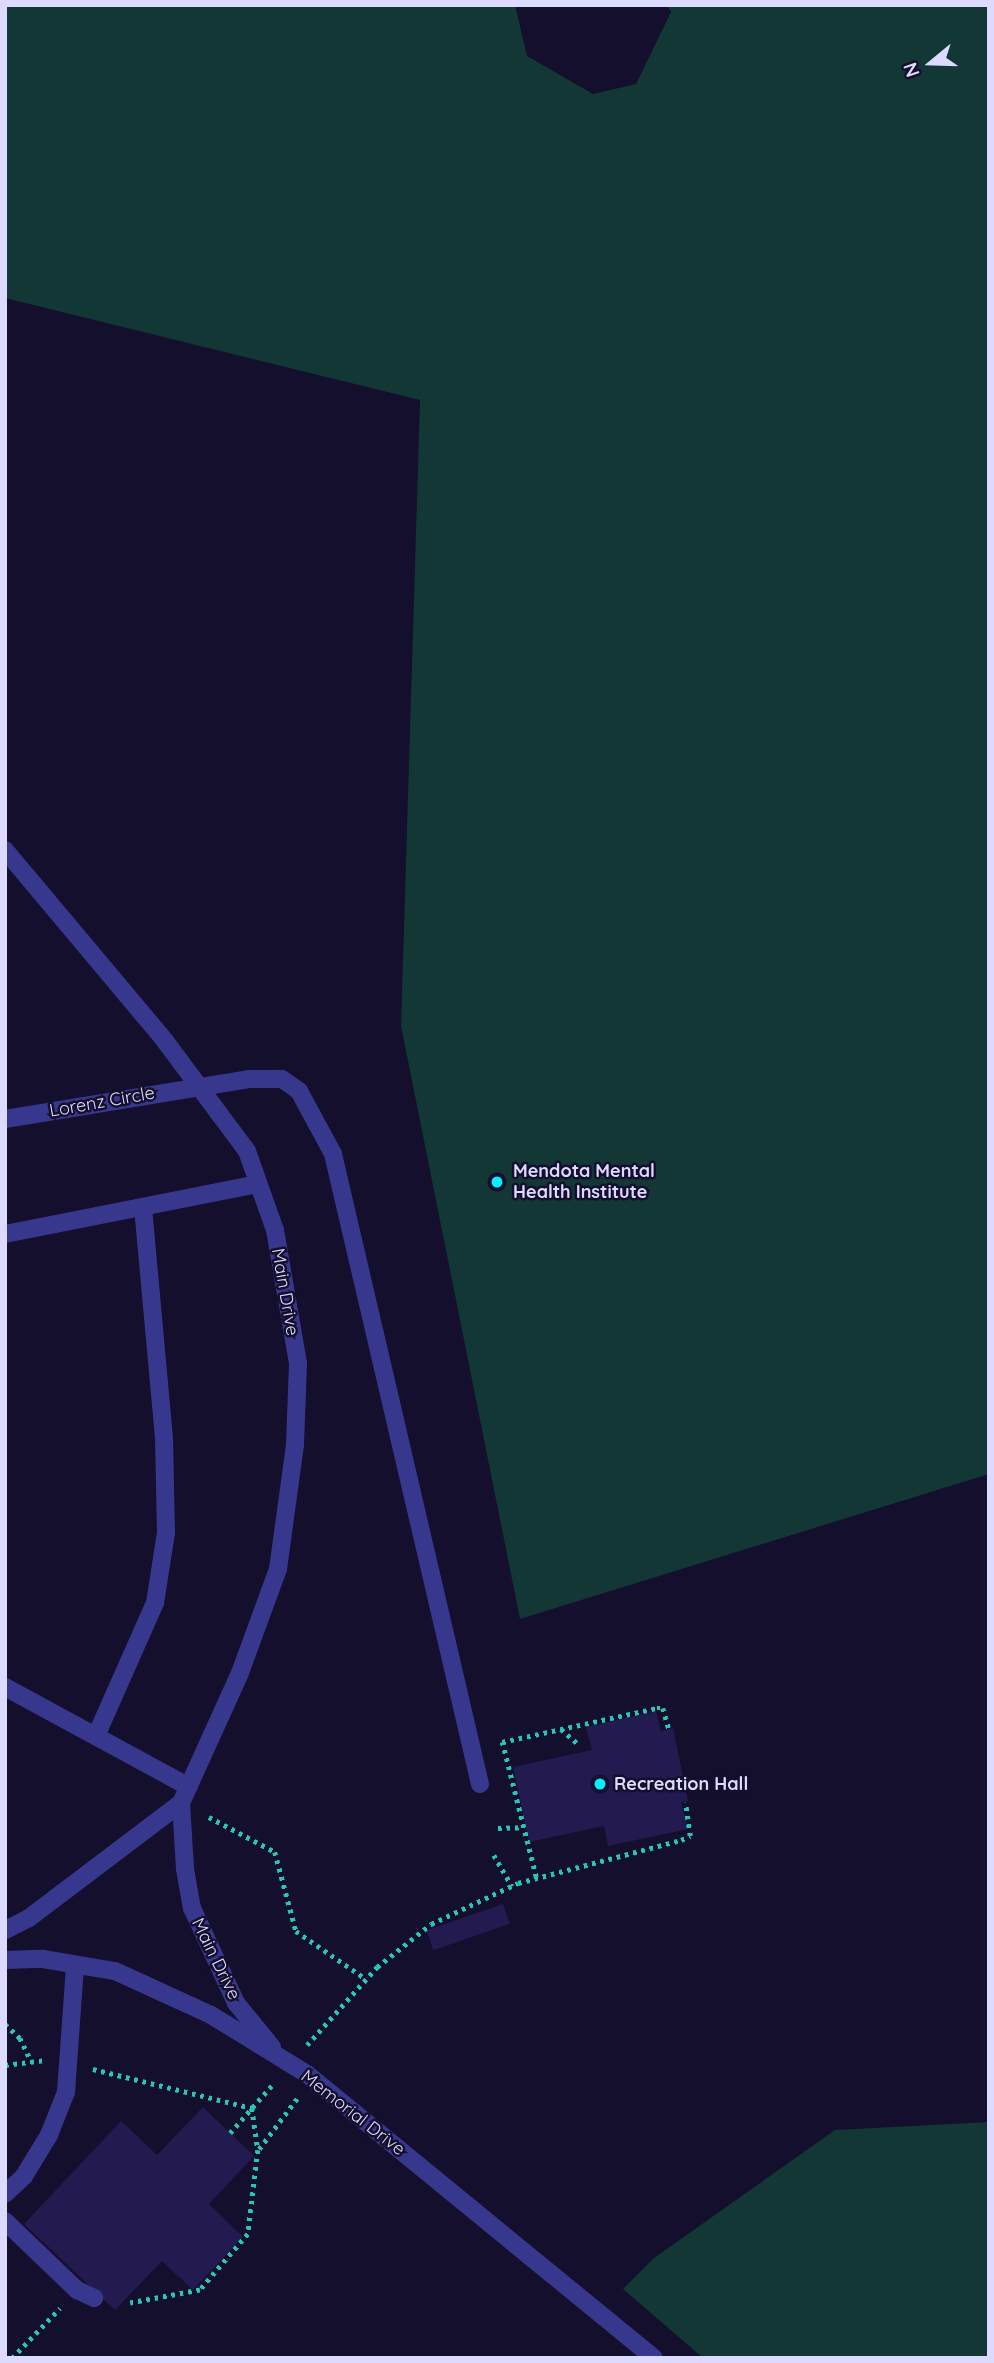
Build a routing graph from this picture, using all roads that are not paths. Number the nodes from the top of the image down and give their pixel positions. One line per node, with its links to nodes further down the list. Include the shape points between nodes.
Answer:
1 (5, 850): 2 (lane, Main Drive)
2 (199, 1086): 3 (lane, Lorenz Circle); 4 (lane, Main Drive, via 247,1151); 9 (lane, Lorenz Circle, via 282,1079 299,1091 311,1108 333,1154)
3 (5, 1119)
4 (258, 1184): 5 (lane); 10 (lane, Main Drive, via 275,1230 298,1363 289,1513 278,1569 245,1660)
5 (143, 1207): 6 (lane); 8 (lane, via 164,1438 166,1533 155,1603)
6 (5, 1234)
7 (5, 1686): 8 (lane)
8 (96, 1736): 10 (lane)
9 (480, 1784)
10 (185, 1795): 11 (lane, Main Drive, via 29,1918); 14 (lane, Main Drive, via 184,1869 192,1908 236,2003)
11 (5, 1930)
12 (5, 1960): 13 (lane, Memorial Drive)
13 (75, 1965): 14 (lane, Memorial Drive, via 116,1971 152,1985); 15 (lane, via 66,2092 24,2176)
14 (286, 2061): 18 (lane, Memorial Drive)
15 (5, 2194)
16 (5, 2221): 17 (lane, via 77,2290)
17 (94, 2298)
18 (654, 2358)

